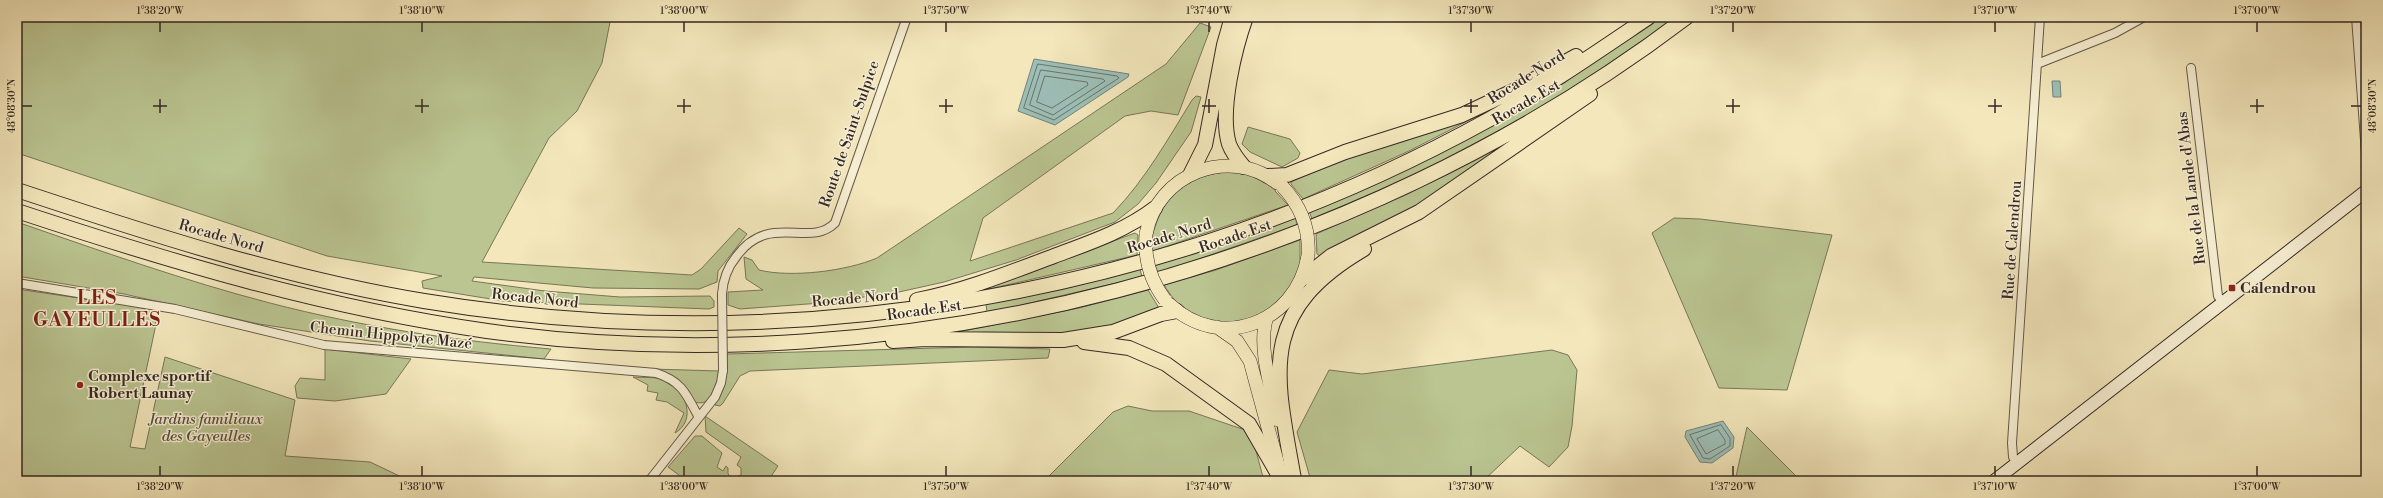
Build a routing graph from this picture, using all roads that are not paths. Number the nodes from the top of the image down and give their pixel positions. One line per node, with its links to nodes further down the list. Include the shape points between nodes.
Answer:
1 (907, 17): 29 (street, Route de Saint-Sulpice, bridge, via 835,223 825,231 778,231 752,240 739,252 728,268 722,294 721,383 715,397)
2 (1232, 17): 13 (highway, via 1222,51 1205,145)
3 (1246, 17): 12 (highway, via 1232,71 1227,128 1229,145)
4 (1648, 17): 14 (highway, via 1476,109 1345,152 1288,176); 25 (highway, Rocade Nord, via 1551,83 1432,149 1292,212 1196,246 1128,267 1034,289 939,306 842,317)
5 (2040, 17): 9 (street, Rue de Calendrou)
6 (2144, 17): 9 (street, via 2115,34)
7 (2356, 17): 11 (street)
8 (1682, 21): 19 (highway, via 1641,58); 28 (highway, Rocade Est, via 1587,86 1478,149 1364,204 1232,256 1083,299 991,318 872,335)
9 (2037, 64): 30 (street, Rue de Calendrou, via 2012,442 2013,457)
10 (2191, 68): 22 (street, Rue de la Lande d'Abas, via 2218,296)
11 (2366, 154)
12 (1244, 167): 13 (main road, via 1222,165); 14 (main road)
13 (1191, 174): 17 (main road, via 1170,188)
14 (1268, 176): 20 (main road, bridge, via 1282,186 1303,218 1308,237 1308,256)
15 (17, 190): 25 (highway, Rocade Nord, via 196,247 312,278 401,297 492,311 547,316 604,321)
16 (2366, 191): 22 (main road)
17 (1155, 208): 23 (main road, bridge, via 1146,234 1148,269 1165,300); 25 (highway, via 1120,230 1042,261 949,293 866,307)
18 (17, 211): 28 (highway, via 190,266 308,298 384,314 491,331 603,342)
19 (1419, 212): 20 (highway, via 1331,256); 31 (highway, via 1403,227 1344,261 1322,277 1304,296 1289,322 1280,355 1279,378)
20 (1302, 278): 24 (main road, via 1289,299)
21 (17, 283): 29 (street, Chemin Hippolyte Mazé, via 175,309 324,345 656,373 679,384)
22 (2223, 302): 30 (main road)
23 (1177, 311): 26 (main road, via 1198,323); 27 (highway, via 1161,314 1113,332)
24 (1268, 317): 26 (main road, via 1243,326); 31 (main road, via 1265,324 1265,345)
25 (701, 324)
26 (1217, 327): 31 (main road, via 1236,341 1250,361)
27 (1063, 340): 28 (highway, via 926,339 815,344); 31 (highway, via 1130,348 1166,364 1249,424)
28 (744, 343)
29 (698, 416): 32 (street, Route de Saint-Sulpice)
30 (2017, 463): 33 (main road)
31 (1288, 480)
32 (649, 481)
33 (1994, 481)

